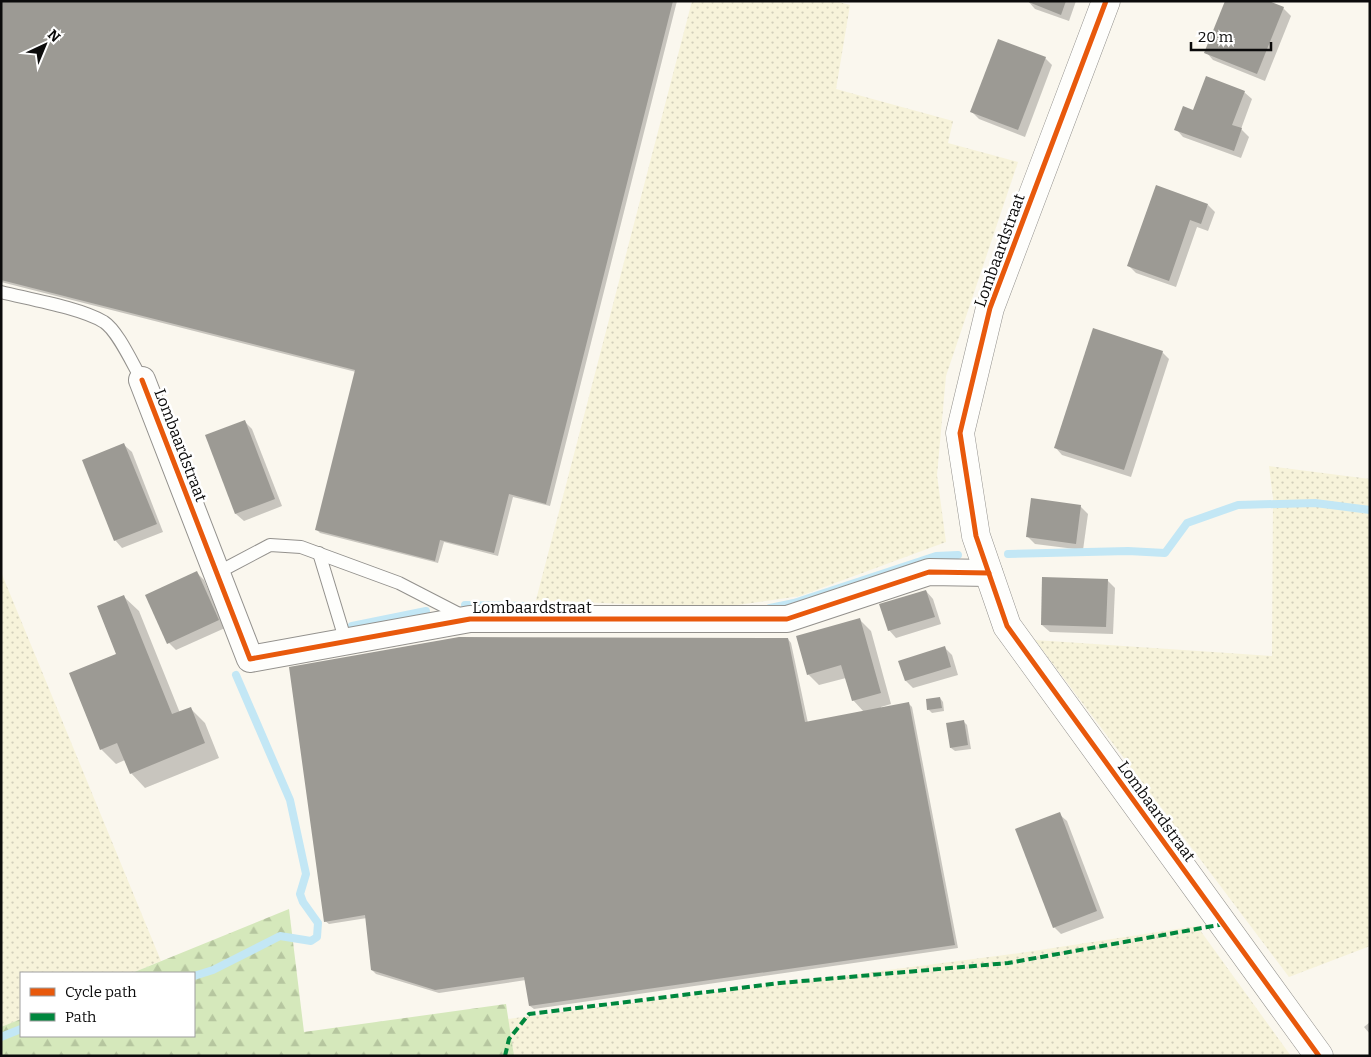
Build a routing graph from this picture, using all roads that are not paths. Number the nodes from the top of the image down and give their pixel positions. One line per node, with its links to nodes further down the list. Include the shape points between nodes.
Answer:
1 (1106, 1): 6 (street, Lombaardstraat, via 990,308 960,433 976,536)
2 (1, 292): 3 (lane, via 80,312 105,323 119,339)
3 (142, 380): 5 (street, Lombaardstraat)
4 (319, 553): 5 (lane, via 301,547 270,545); 7 (lane, via 399,583); 8 (lane)
5 (217, 573): 8 (street, Lombaardstraat, via 250,659)
6 (989, 573): 7 (street, Lombaardstraat, via 930,572 787,619); 9 (street, Lombaardstraat, via 1007,626)
7 (470, 619): 8 (street, Lombaardstraat)
8 (346, 642)
9 (1320, 1056)

